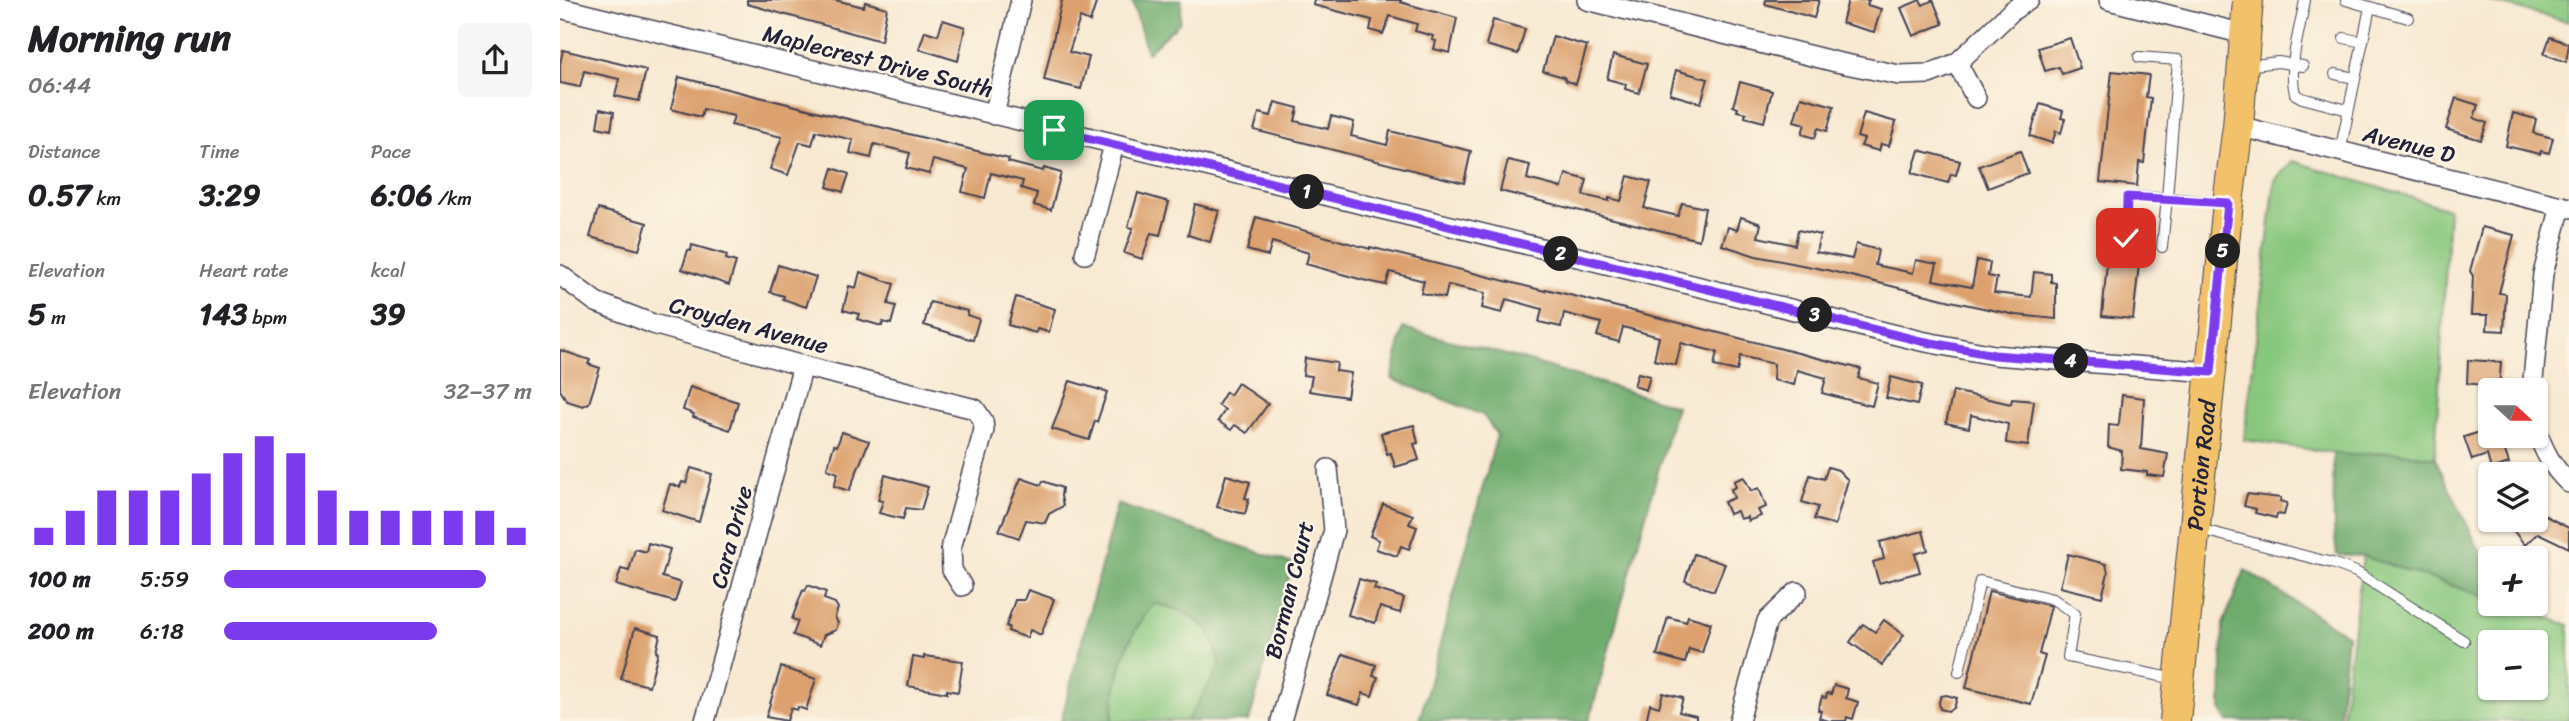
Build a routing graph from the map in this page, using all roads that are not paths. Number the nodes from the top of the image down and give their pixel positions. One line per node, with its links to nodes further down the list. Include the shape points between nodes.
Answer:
1 (1021, 0): 24 (street)
2 (1587, 0): 17 (street, via 1879,72 1929,74)
3 (2029, 0): 17 (street)
4 (2109, 0): 13 (street)
5 (2248, 0): 13 (main road, Portion Road)
6 (2305, 0): 11 (lane)
7 (2346, 0): 8 (lane)
8 (2370, 7): 10 (lane); 15 (lane)
9 (560, 8): 24 (street, Maplecrest Drive South)
10 (2408, 18)
11 (2301, 28): 12 (lane); 18 (lane)
12 (2313, 31)
13 (2244, 34): 19 (main road, Portion Road)
14 (2344, 38): 15 (lane)
15 (2363, 42): 21 (lane)
16 (2139, 57): 28 (lane, via 2178,60)
17 (1957, 63): 22 (street)
18 (2299, 65): 19 (lane, via 2264,62); 23 (lane, via 2292,83 2295,94)
19 (2242, 66): 25 (main road, Portion Road)
20 (2335, 74): 21 (lane)
21 (2355, 78): 23 (lane)
22 (1976, 98)
23 (2348, 110): 27 (lane)
24 (994, 115): 26 (street, Maplecrest Drive South)
25 (2238, 126): 27 (street, Avenue D); 29 (main road, Portion Road)
26 (1114, 145): 33 (street); 36 (street, Maplecrest Drive South, via 1921,341 1994,355)
27 (2340, 152): 30 (street, Avenue D)
28 (2167, 198): 29 (lane); 31 (lane, via 2127,197); 32 (lane)
29 (2228, 203): 36 (main road, Portion Road)
30 (2565, 207): 37 (street, via 2543,274)
31 (2126, 238)
32 (2162, 247)
33 (1085, 254)
34 (560, 275): 35 (street, Croyden Avenue, via 596,302 653,324)
35 (803, 366): 42 (street, Croyden Avenue, via 975,409 984,430 951,548 952,570); 47 (street, Cara Drive)
36 (2211, 372): 41 (main road, Portion Road)
37 (2533, 378)
38 (2543, 448): 40 (street)
39 (1328, 469): 48 (street, Borman Court, via 1334,530)
40 (2569, 483)
41 (2195, 528): 44 (lane, via 2356,572); 46 (main road, Portion Road)
42 (962, 586)
43 (1797, 593): 49 (street, via 1767,621)
44 (2464, 641)
45 (1959, 672): 46 (lane, via 1980,581 2053,599 2075,614 2068,657)
46 (2179, 680): 50 (main road, Portion Road)
47 (705, 721)
48 (1281, 721)
49 (1739, 721)
50 (2175, 721)

